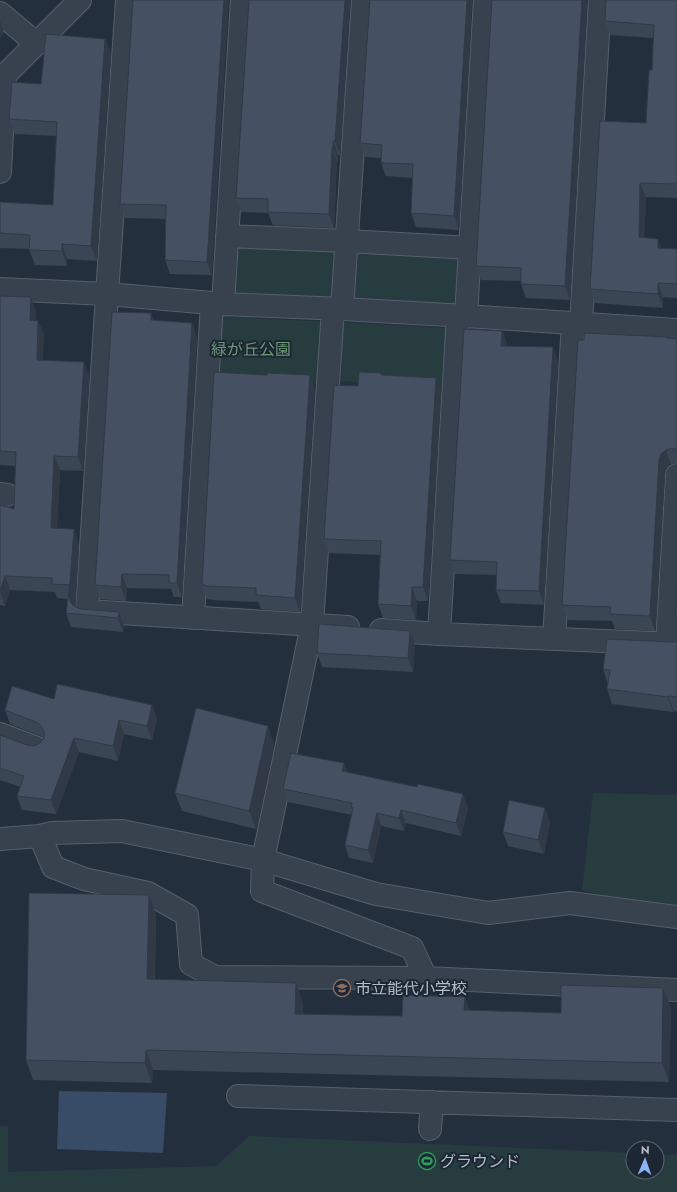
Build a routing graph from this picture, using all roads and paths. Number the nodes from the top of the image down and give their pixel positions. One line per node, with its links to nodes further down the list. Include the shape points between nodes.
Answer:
1 (80, 0): 8 (street)
2 (127, 0): 15 (street)
3 (242, 0): 11 (street)
4 (364, 0): 12 (street)
5 (486, 0): 13 (street)
6 (600, 0): 19 (street)
7 (0, 14): 8 (street)
8 (37, 44): 9 (street)
9 (3, 78): 10 (street)
10 (0, 172)
11 (227, 236): 12 (street); 16 (street)
12 (347, 241): 13 (street); 17 (street)
13 (471, 248): 18 (street)
14 (0, 289): 15 (street)
15 (107, 294): 16 (street); 22 (street, via 87,611)
16 (217, 304): 17 (street); 22 (street)
17 (337, 309): 18 (street); 23 (street)
18 (462, 315): 19 (street); 24 (street)
19 (577, 323): 20 (street); 25 (street)
20 (677, 330)
21 (677, 475): 26 (street)
22 (193, 618): 23 (street)
23 (312, 625): 24 (street); 31 (street)
24 (439, 634): 25 (street)
25 (554, 639): 26 (street)
26 (672, 644)
27 (0, 734): 28 (street)
28 (37, 748)
29 (40, 836): 30 (street); 31 (street, via 52,833 122,831); 33 (street, via 53,867 84,879 148,893 187,915 191,964 215,977)
30 (0, 839)
31 (263, 860): 32 (street, via 376,894 488,913 570,903); 33 (street, via 262,891 412,948)
32 (677, 917)
33 (426, 978): 34 (street)
34 (677, 990)
35 (238, 1096): 36 (street)
36 (432, 1102): 37 (street); 38 (street)
37 (677, 1110)
38 (430, 1128)

